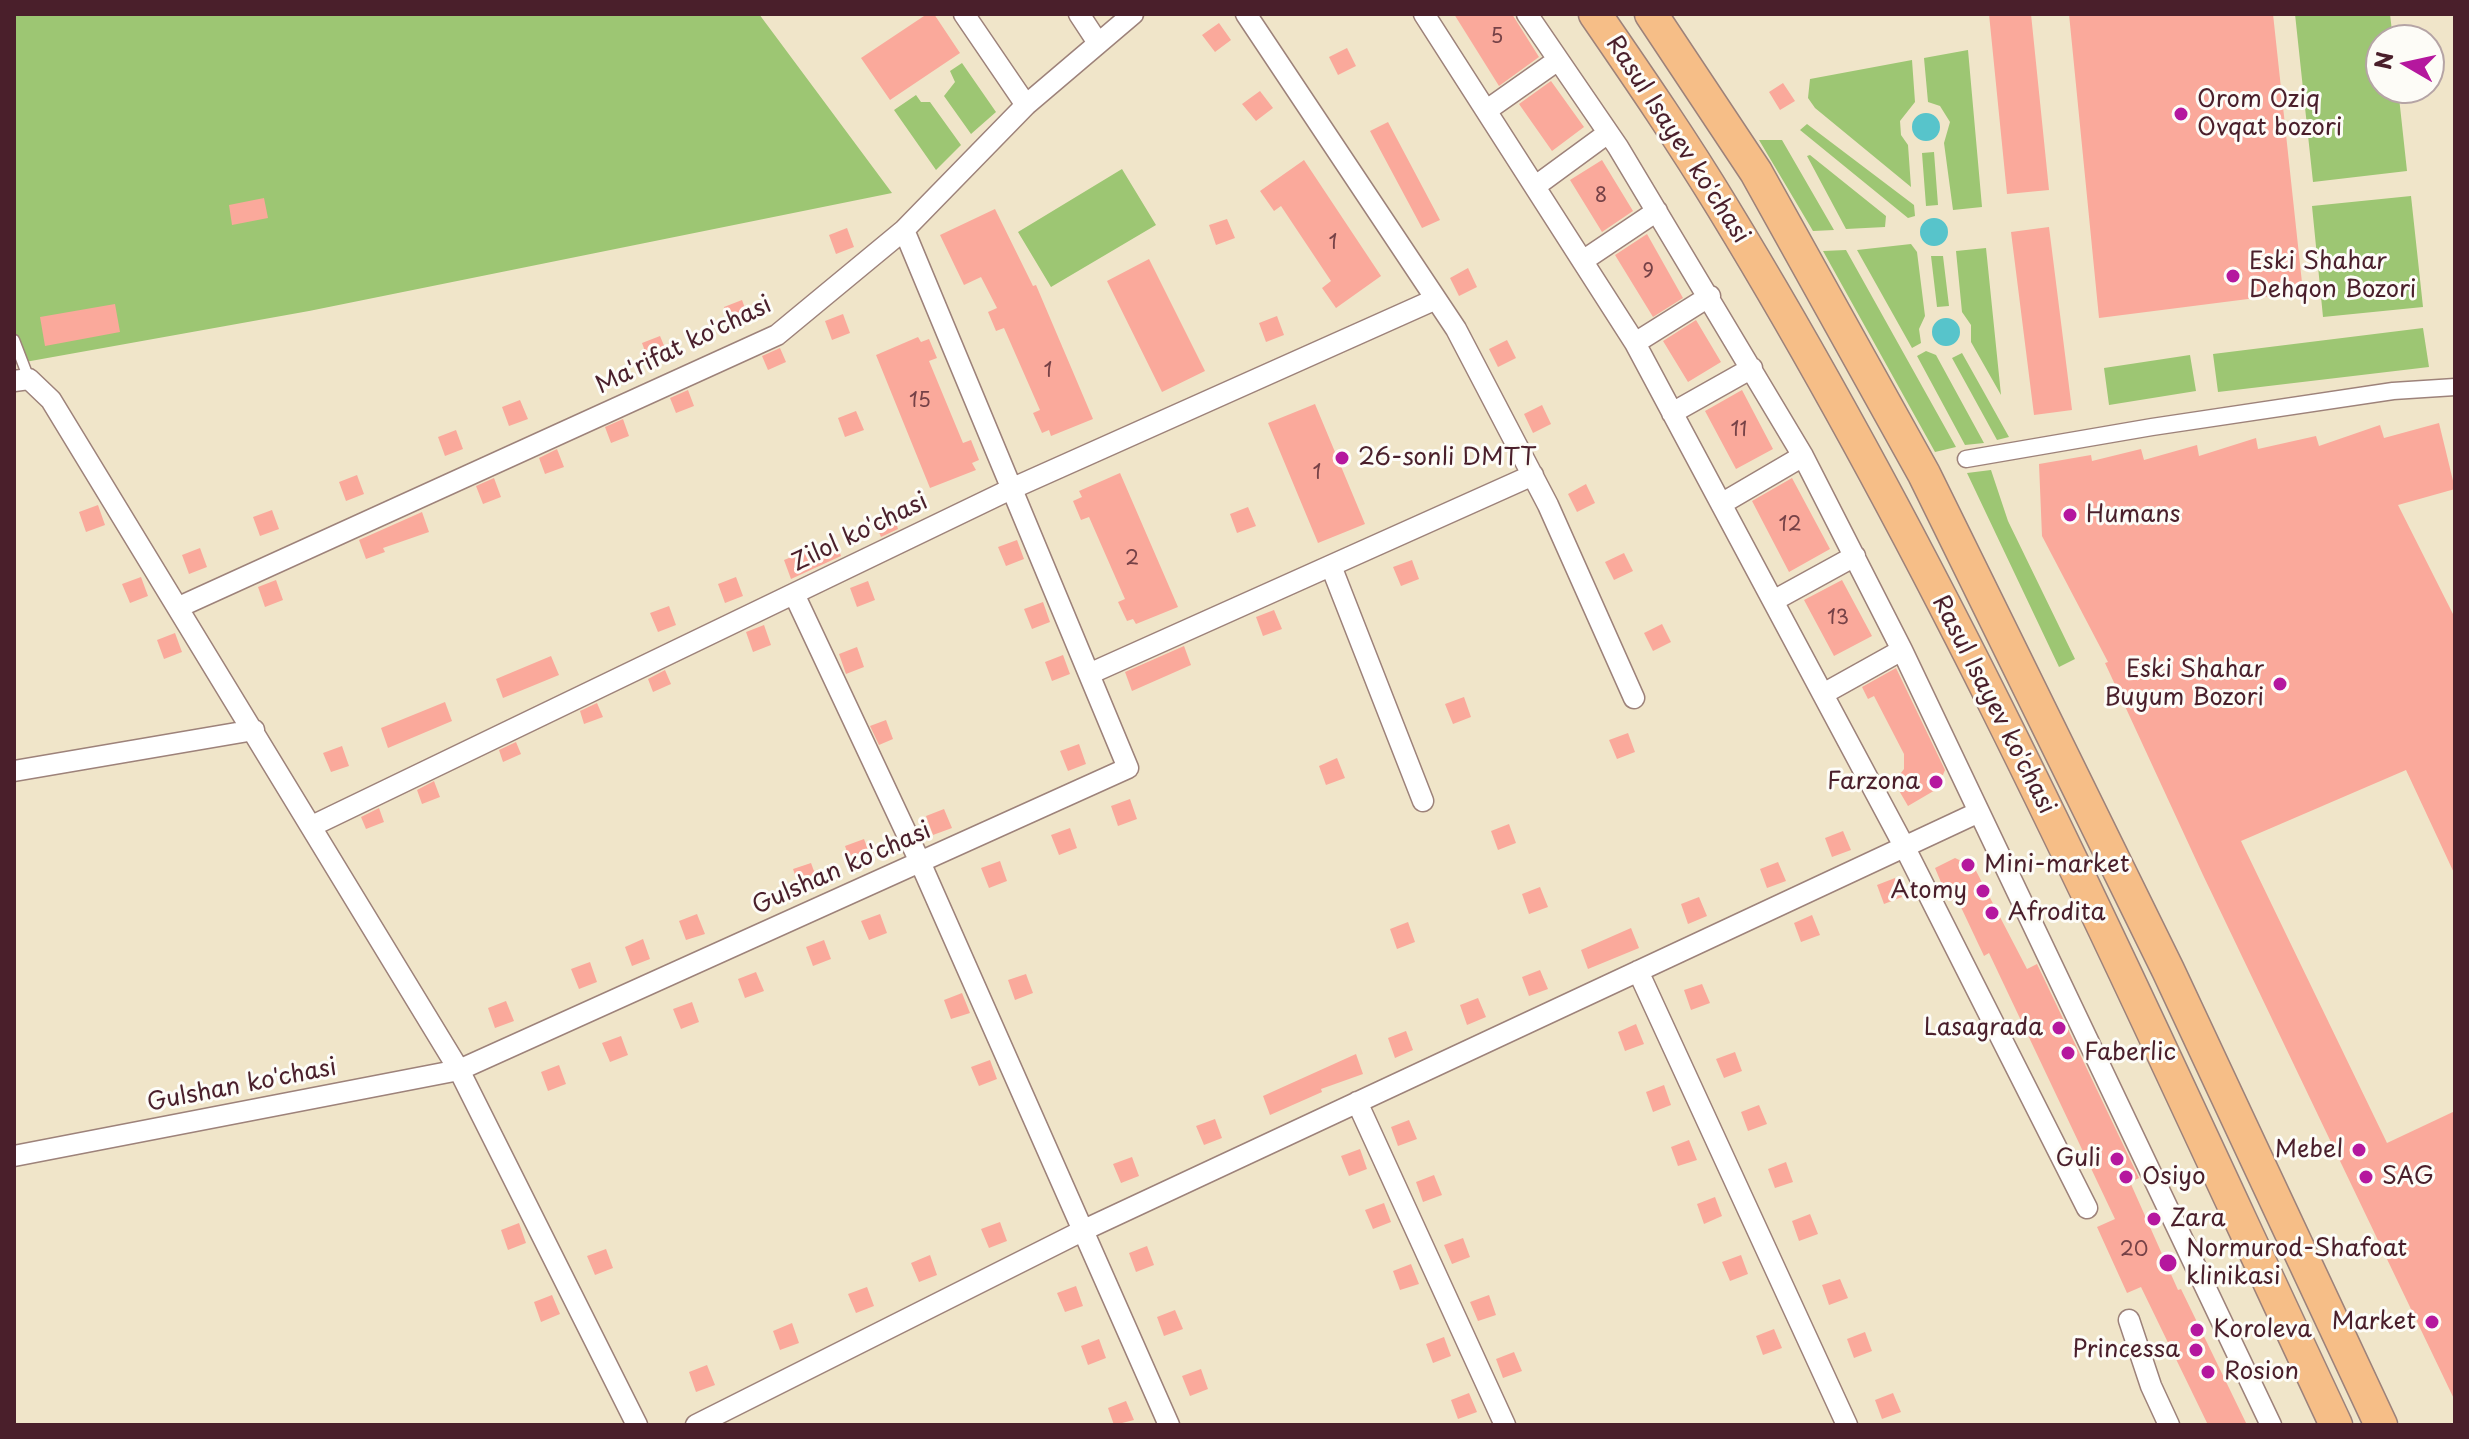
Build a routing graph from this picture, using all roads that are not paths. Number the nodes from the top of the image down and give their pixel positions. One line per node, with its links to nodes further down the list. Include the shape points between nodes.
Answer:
1 (964, 14): 11 (street)
2 (1079, 14): 9 (street)
3 (1133, 14): 9 (street, Ma'rifat ko'chasi)
4 (1246, 14): 19 (street)
5 (1424, 14): 12 (street)
6 (1527, 14): 10 (street)
7 (1595, 14): 61 (main road, Rasul Isayev ko'chasi, via 1768,284 2028,768)
8 (1651, 14): 62 (main road, Rasul Isayev ko'chasi, via 1756,172 1924,474 2168,970)
9 (1098, 43): 11 (street, Ma'rifat ko'chasi)
10 (1558, 60): 12 (street); 13 (street)
11 (1026, 105): 16 (street, Ma'rifat ko'chasi)
12 (1487, 110): 14 (street)
13 (1608, 133): 14 (street); 15 (street)
14 (1537, 185): 17 (street)
15 (1657, 211): 17 (street); 18 (street)
16 (904, 230): 29 (street, Gulshan ko'chasi); 35 (street, Ma'rifat ko'chasi, via 777,335)
17 (1584, 260): 21 (street)
18 (1710, 296): 21 (street); 22 (street)
19 (1436, 299): 28 (street); 29 (street, Zilol ko'chasi)
20 (14, 340): 23 (lane)
21 (1635, 343): 25 (street)
22 (1752, 368): 25 (street); 26 (street)
23 (21, 380): 35 (street, via 51,400)
24 (2455, 387): 27 (street, via 2393,391)
25 (1672, 413): 30 (street)
26 (1803, 456): 30 (street); 31 (street)
27 (1966, 459)
28 (1533, 475): 32 (street); 39 (street)
29 (1011, 489): 33 (street, Zilol ko'chasi); 37 (street, Gulshan ko'chasi)
30 (1721, 504): 34 (street)
31 (1855, 556): 34 (street); 36 (street)
32 (1331, 566): 37 (street); 42 (street)
33 (794, 594): 44 (street, Zilol ko'chasi); 46 (street)
34 (1773, 601): 38 (street)
35 (179, 607): 40 (street)
36 (1902, 650): 38 (street); 43 (street)
37 (1089, 674): 46 (street, Gulshan ko'chasi, via 1128,768)
38 (1823, 694): 45 (street)
39 (1634, 698)
40 (254, 730): 41 (street); 44 (street)
41 (14, 771)
42 (1423, 801)
43 (1979, 812): 45 (street); 60 (street)
44 (312, 826): 48 (street)
45 (1904, 846): 47 (street); 51 (street)
46 (920, 862): 48 (street, Gulshan ko'chasi); 52 (street)
47 (1638, 971): 49 (street); 58 (street)
48 (459, 1070): 50 (street, Gulshan ko'chasi); 54 (street)
49 (1357, 1102): 52 (street); 57 (street)
50 (14, 1156)
51 (2087, 1208)
52 (1084, 1230): 55 (street); 56 (street)
53 (2129, 1320): 59 (street)
54 (637, 1425)
55 (696, 1425)
56 (1169, 1425)
57 (1505, 1425)
58 (1847, 1425)
59 (2169, 1425)
60 (2271, 1425)
61 (2336, 1425)
62 (2381, 1425)

